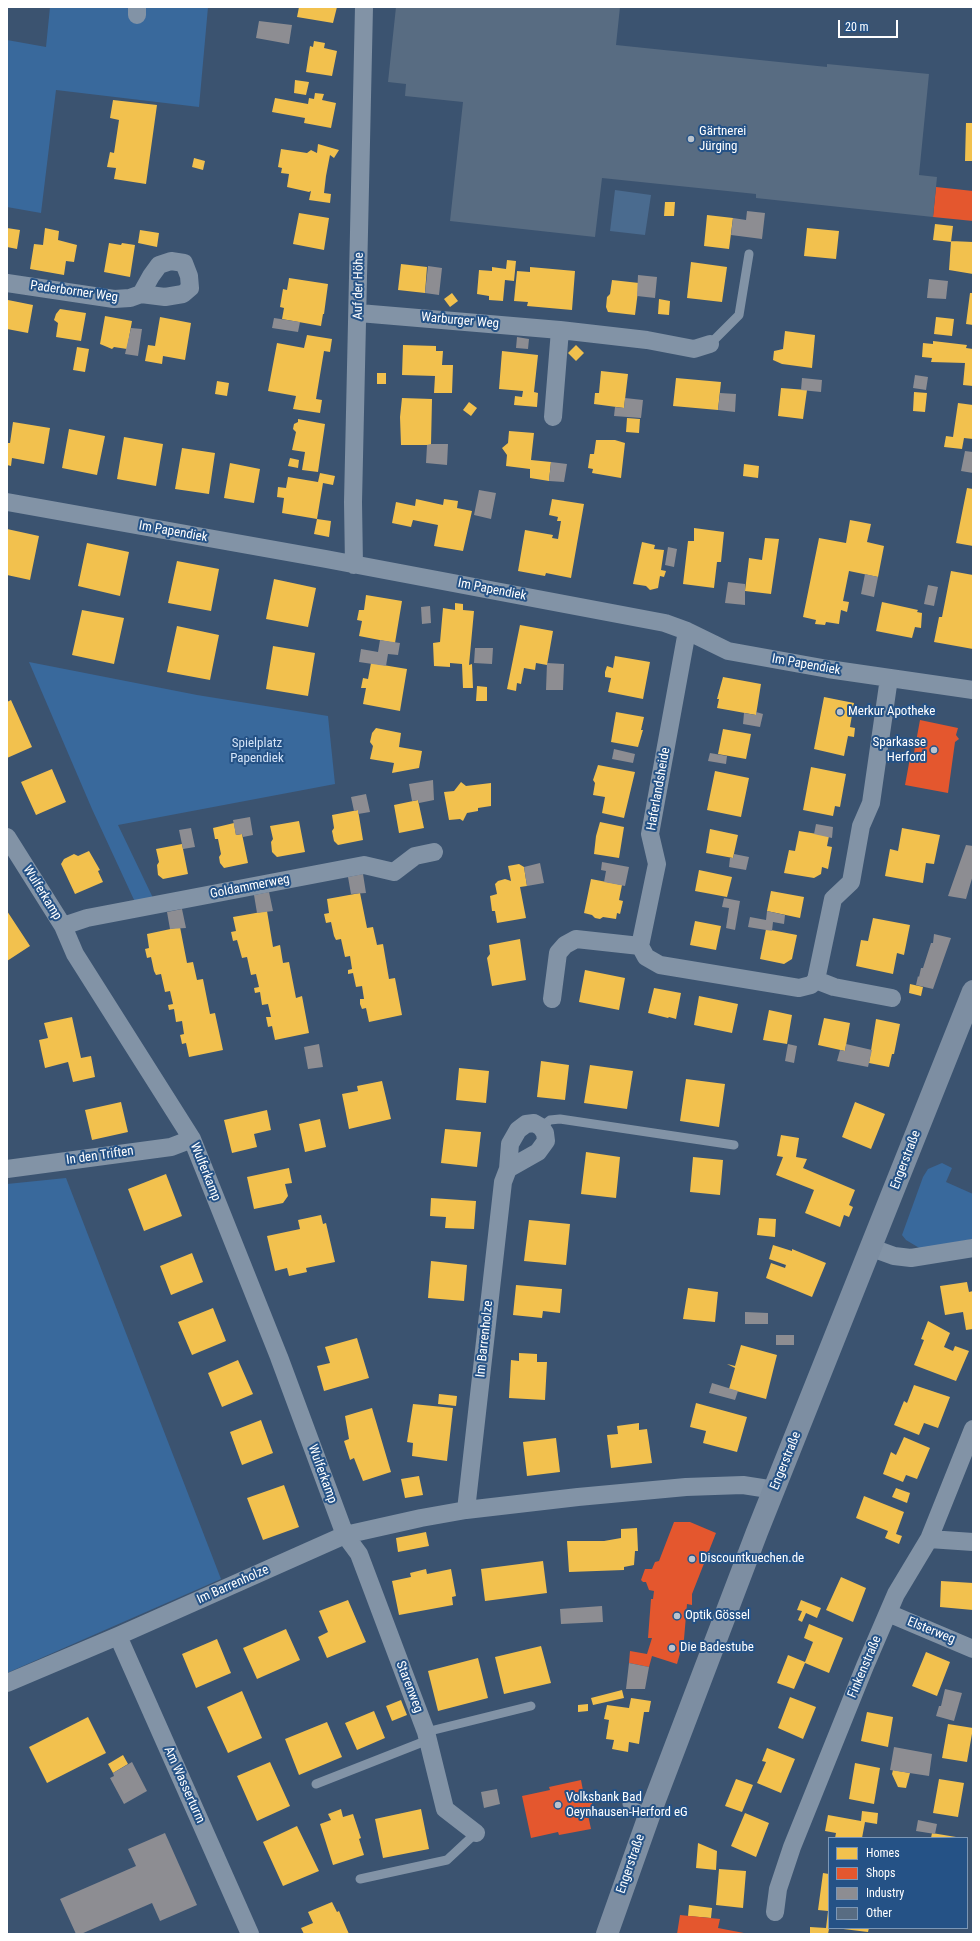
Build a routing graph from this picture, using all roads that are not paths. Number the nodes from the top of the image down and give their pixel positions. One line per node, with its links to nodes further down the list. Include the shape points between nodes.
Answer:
1 (364, 7): 5 (street, Auf der Höhe)
2 (749, 254): 7 (lane, via 739,315)
3 (7, 283): 4 (street, Paderborner Weg, via 114,299)
4 (141, 294)
5 (359, 313): 6 (street, Warburger Weg); 10 (street, Auf der Höhe)
6 (560, 330): 7 (street, Warburger Weg, via 647,340 694,349); 8 (street)
7 (710, 344)
8 (553, 417)
9 (7, 502): 10 (street, Im Papendiek)
10 (354, 565): 11 (street, Im Papendiek, via 665,623)
11 (687, 630): 12 (street, Im Papendiek, via 728,651); 17 (street, Haferlandsheide, via 650,834 657,864)
12 (889, 678): 13 (street, Im Papendiek); 18 (street, via 871,803 861,826 851,882 833,899)
13 (973, 690)
14 (7, 837): 16 (street, Wulferkamp)
15 (434, 852): 16 (street, Goldammerweg, via 415,856 394,872 364,865 87,918)
16 (63, 926): 23 (street, Wulferkamp, via 75,954)
17 (640, 946): 18 (street, via 646,956 660,965 800,988 811,985); 21 (street, via 576,939 565,945 558,953)
18 (816, 980): 20 (street, via 834,987)
19 (973, 991): 27 (main road, Engerstraße)
20 (892, 998)
21 (552, 999)
22 (541, 1128): 24 (lane, via 550,1120 560,1119); 26 (street, via 546,1140 538,1152); 26 (street, Im Barrenholze, via 534,1123 526,1124 518,1130 510,1144)
23 (192, 1139): 25 (street, In den Triften, via 171,1147); 32 (street, Wulferkamp, via 279,1357)
24 (734, 1145)
25 (7, 1169)
26 (508, 1170): 31 (street, Im Barrenholze, via 503,1182)
27 (872, 1248): 28 (street, via 894,1256 911,1258); 30 (main road, Engerstraße)
28 (973, 1248)
29 (973, 1429): 33 (street, Finkenstraße)
30 (775, 1490): 31 (street, Im Barrenholze, via 743,1485 686,1487); 43 (main road, Engerstraße)
31 (466, 1510): 32 (street, Im Barrenholze)
32 (345, 1535): 36 (street, Im Barrenholze); 40 (street, Starenweg, via 359,1554)
33 (929, 1538): 34 (street); 35 (street, Finkenstraße, via 896,1594)
34 (973, 1542)
35 (888, 1614): 37 (street, Elsterweg); 46 (street, Finkenstraße, via 792,1847 778,1890)
36 (118, 1636): 38 (street, Im Barrenholze); 47 (street, Am Wasserturm)
37 (973, 1648)
38 (7, 1683)
39 (531, 1706): 40 (lane)
40 (427, 1736): 41 (lane); 44 (street, Starenweg, via 445,1809)
41 (316, 1784)
42 (627, 1804): 43 (lane)
43 (650, 1813): 48 (main road, Engerstraße)
44 (476, 1833): 45 (lane, via 447,1860)
45 (360, 1879)
46 (775, 1912)
47 (250, 1934)
48 (607, 1934)

